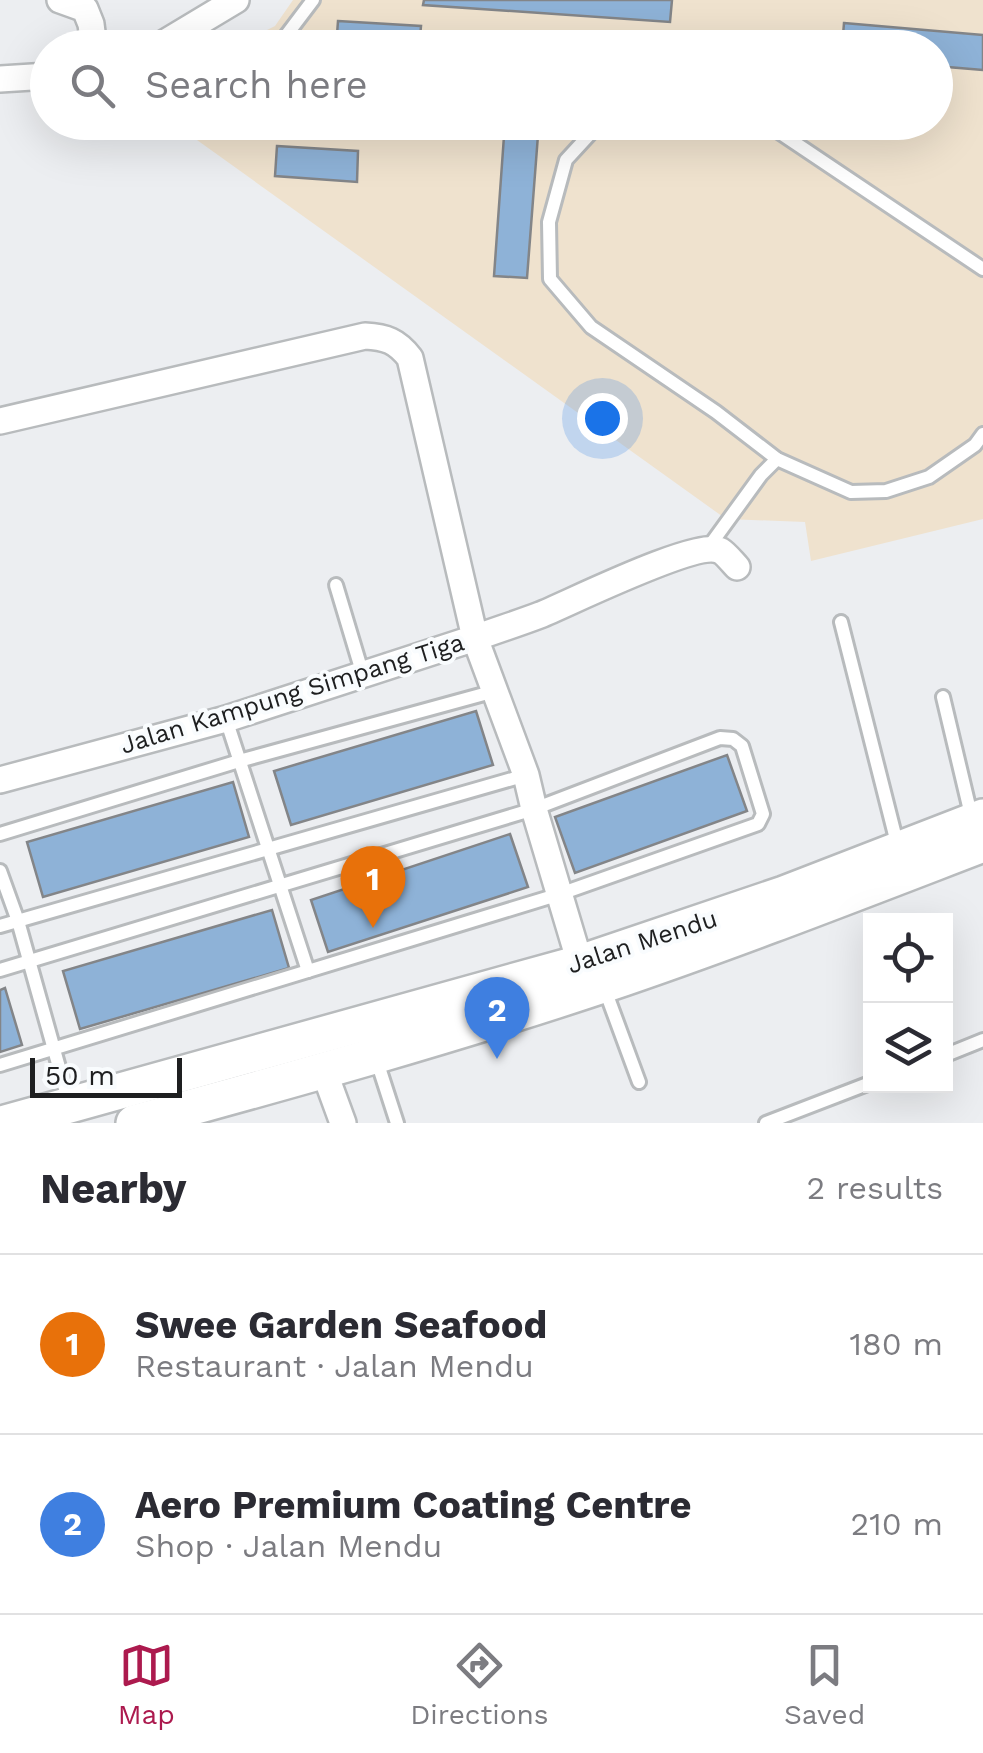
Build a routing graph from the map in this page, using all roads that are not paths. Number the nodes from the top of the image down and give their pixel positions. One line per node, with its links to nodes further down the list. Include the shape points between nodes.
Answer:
1 (60, 0): 5 (street, via 86,9)
2 (236, 0): 4 (street)
3 (313, 0): 8 (lane)
4 (198, 24): 6 (street); 7 (lane)
5 (92, 30)
6 (188, 30)
7 (202, 30)
8 (290, 30)
9 (30, 77): 10 (street)
10 (0, 79)
11 (585, 140): 16 (lane, via 566,160 549,222 550,279 591,327)
12 (791, 140): 13 (lane)
13 (983, 269)
14 (0, 421): 21 (street, Jalan Kampung Simpang Tiga, via 365,336 384,337 410,358)
15 (983, 434): 16 (lane, via 929,477 886,492 851,492)
16 (776, 460): 17 (lane)
17 (706, 549): 18 (street, via 720,551); 21 (street)
18 (737, 568)
19 (336, 585): 22 (lane)
20 (841, 622): 33 (lane)
21 (475, 638): 22 (street, Jalan Kampung Simpang Tiga); 23 (street)
22 (363, 675): 25 (street, Jalan Kampung Simpang Tiga)
23 (495, 691): 26 (lane); 27 (street)
24 (943, 696): 30 (lane)
25 (226, 719): 26 (lane); 28 (street, Jalan Kampung Simpang Tiga)
26 (239, 761): 31 (lane); 32 (lane)
27 (526, 775): 29 (street); 32 (lane)
28 (0, 780)
29 (534, 809): 35 (lane); 36 (street); 36 (lane, via 733,738 742,746 763,814 758,824)
30 (979, 828): 33 (main road, Jalan Mendu); 42 (main road, Jalan Mendu, via 695,954)
31 (0, 834)
32 (268, 848): 35 (lane); 37 (lane)
33 (899, 850): 42 (main road, Jalan Mendu)
34 (0, 871): 37 (lane)
35 (280, 886): 39 (lane); 41 (lane)
36 (560, 894): 41 (lane); 42 (street)
37 (18, 920): 38 (lane); 39 (lane)
38 (0, 926)
39 (30, 962): 40 (lane); 44 (lane)
40 (0, 970)
41 (308, 971): 44 (lane)
42 (592, 974): 46 (main road, Jalan Mendu); 49 (lane); 51 (main road, Jalan Mendu)
43 (983, 1040): 45 (lane)
44 (54, 1048): 47 (lane); 51 (lane)
45 (953, 1051)
46 (376, 1056): 48 (main road, Jalan Mendu); 55 (lane)
47 (0, 1065)
48 (324, 1071): 53 (main road, Jalan Mendu); 54 (street)
49 (639, 1082)
50 (863, 1086): 56 (lane)
51 (69, 1105): 52 (main road, Jalan Mendu)
52 (5, 1123)
53 (134, 1123)
54 (343, 1123)
55 (397, 1123)
56 (766, 1123)

